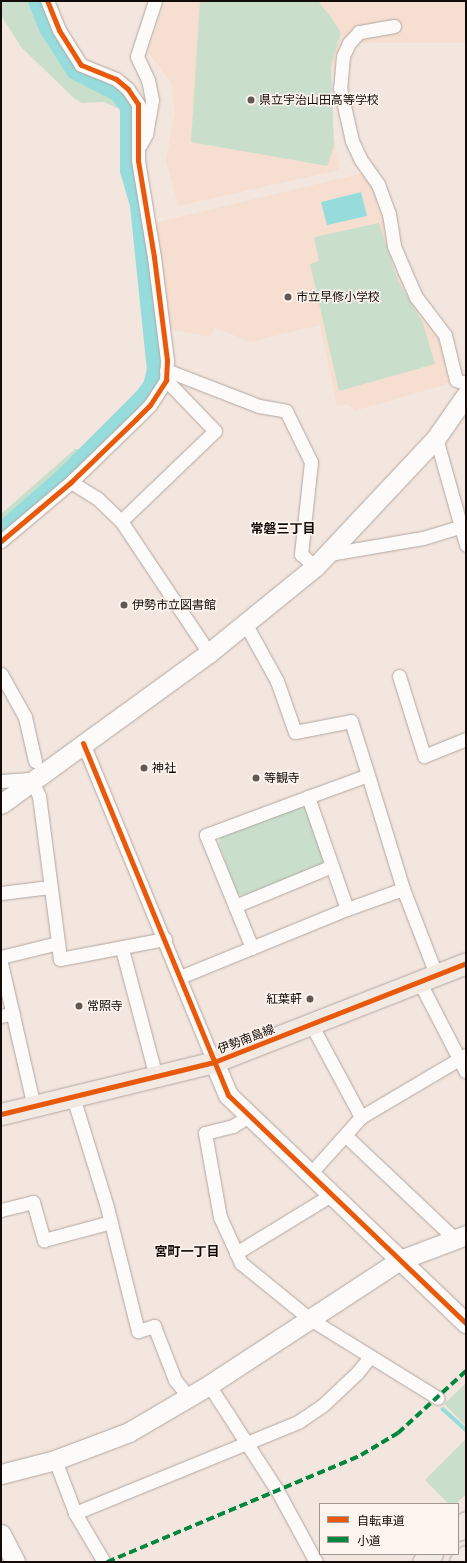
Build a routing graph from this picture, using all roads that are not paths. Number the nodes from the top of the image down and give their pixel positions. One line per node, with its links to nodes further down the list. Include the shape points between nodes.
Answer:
1 (47, 1): 4 (street, via 59,30 81,65 116,79 133,96 139,110)
2 (155, 1): 4 (street, via 137,56 148,80 152,100 146,134)
3 (394, 26): 6 (street, via 359,32 349,43 343,56 340,88 352,141 360,160 378,184 389,214 394,246 404,270 416,297 445,335 456,380)
4 (137, 150): 5 (street, via 154,258)
5 (166, 375): 9 (street, via 150,405); 10 (street, via 215,431); 14 (street, via 259,406 286,411 311,462 301,554)
6 (466, 383)
7 (466, 395): 8 (street)
8 (436, 438): 11 (street); 14 (street)
9 (71, 482): 10 (street, via 97,498); 12 (street)
10 (121, 521): 16 (street)
11 (463, 525): 13 (street); 14 (street, via 423,538)
12 (1, 541)
13 (466, 545)
14 (322, 560): 15 (street)
15 (246, 625): 16 (street); 22 (street, via 277,681 295,732 351,721)
16 (209, 653): 20 (street)
17 (1, 674): 21 (street, via 25,717)
18 (399, 676): 19 (street, via 424,756)
19 (466, 739)
20 (83, 743): 24 (street); 33 (street)
21 (35, 761)
22 (368, 776): 25 (street); 29 (street)
23 (1, 780): 24 (street, via 22,779)
24 (32, 782): 26 (street); 28 (street, via 39,796)
25 (308, 797): 27 (street); 31 (street, via 206,835)
26 (1, 804)
27 (332, 866): 31 (street); 32 (street)
28 (50, 887): 30 (street); 34 (street)
29 (403, 889): 32 (street); 41 (street)
30 (1, 893)
31 (235, 906): 35 (street)
32 (347, 909): 35 (street)
33 (165, 939): 36 (street); 40 (street)
34 (58, 943): 36 (street, via 60,959); 37 (street)
35 (252, 948): 40 (street)
36 (122, 949): 47 (street)
37 (1, 957)
38 (1, 963): 42 (street)
39 (466, 963): 41 (main road, 伊勢南島線)
40 (180, 977): 45 (street)
41 (427, 977): 43 (main road, 伊勢南島線); 44 (street)
42 (7, 1014): 49 (street)
43 (311, 1024): 45 (main road, 伊勢南島線); 52 (street)
44 (462, 1057): 46 (street); 52 (street)
45 (214, 1062): 47 (main road, 伊勢南島線); 51 (street, via 228,1095)
46 (466, 1072)
47 (156, 1077): 48 (main road, 伊勢南島線)
48 (73, 1097): 49 (main road, 伊勢南島線); 57 (street)
49 (34, 1107): 50 (main road, 伊勢南島線)
50 (1, 1114)
51 (249, 1116): 54 (street); 59 (street, via 233,1126 205,1133 220,1217)
52 (361, 1117): 53 (street)
53 (346, 1136): 54 (street); 58 (street)
54 (310, 1174): 55 (street)
55 (332, 1195): 59 (street); 60 (street)
56 (1, 1210): 57 (street, via 33,1202 44,1240)
57 (111, 1222): 65 (street, via 138,1331 154,1326 175,1380)
58 (460, 1237): 60 (street)
59 (236, 1253): 61 (street, via 241,1263)
60 (400, 1260): 61 (street); 62 (street)
61 (310, 1319): 63 (street); 64 (street)
62 (466, 1323)
63 (370, 1357): 66 (street); 67 (street, via 357,1373 311,1414)
64 (209, 1385): 65 (street); 67 (street)
65 (189, 1397): 68 (street, via 129,1432)
66 (438, 1398)
67 (246, 1442): 70 (street); 74 (street, via 277,1490)
68 (55, 1460): 69 (street); 70 (street)
69 (1, 1474)
70 (74, 1513): 76 (street)
71 (1, 1534): 75 (street)
72 (431, 1555): 77 (main road)
73 (466, 1556): 78 (main road)
74 (310, 1560)
75 (15, 1562)
76 (104, 1562)
77 (423, 1562)
78 (460, 1562)

